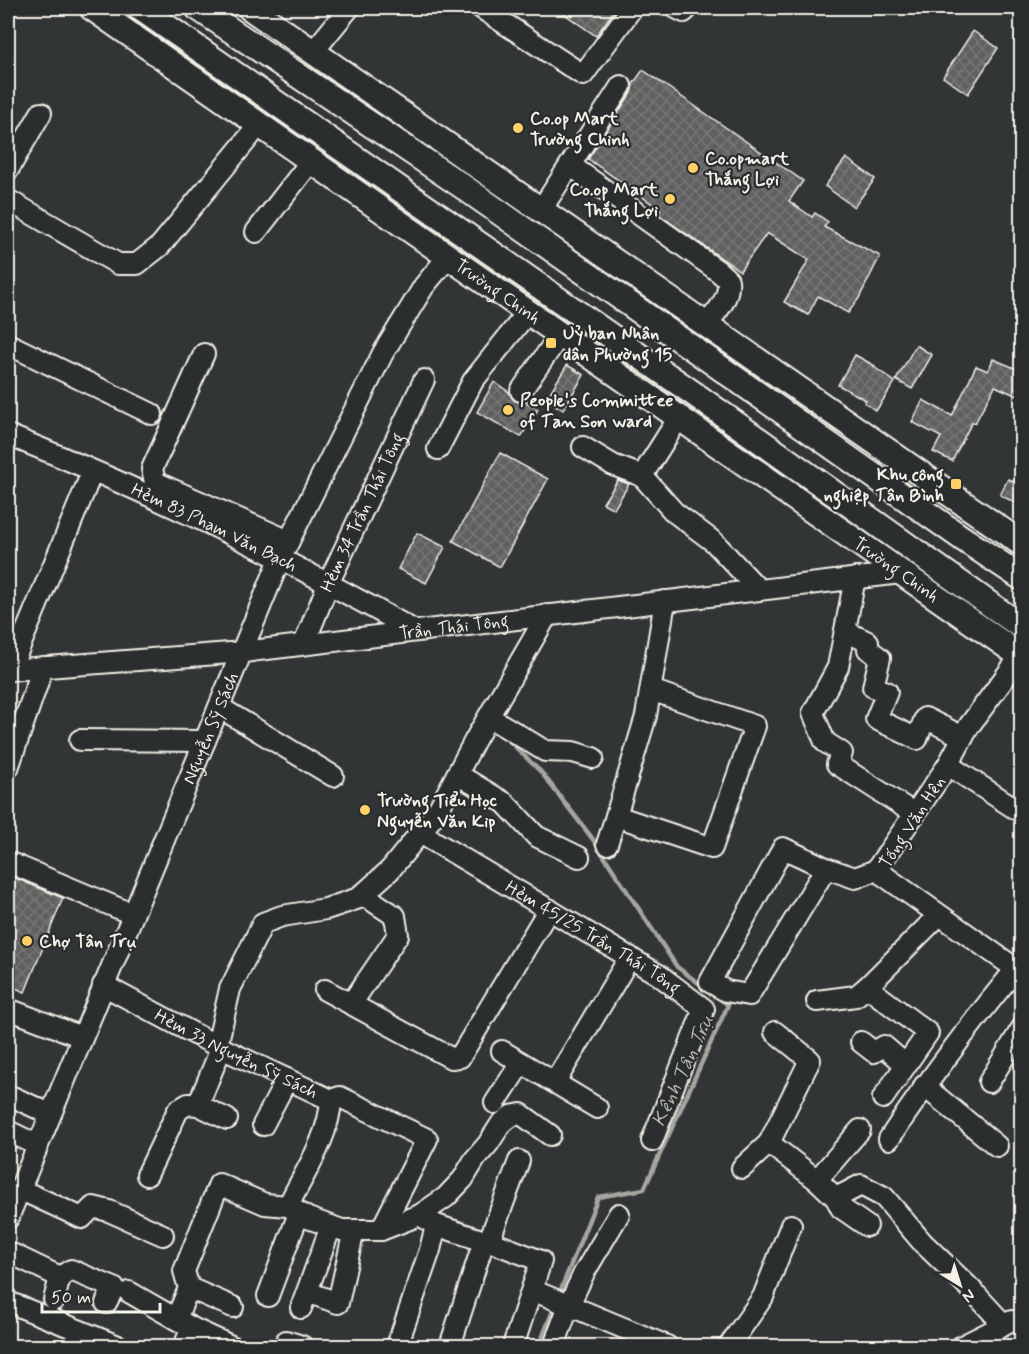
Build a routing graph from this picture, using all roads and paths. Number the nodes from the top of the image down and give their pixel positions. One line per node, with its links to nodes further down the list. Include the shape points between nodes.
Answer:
1 (92, 8): 13 (main road, Trường Chinh)
2 (140, 8): 27 (main road, Trường Chinh)
3 (198, 8): 25 (main road)
4 (250, 8): 10 (main road)
5 (349, 8): 10 (street)
6 (481, 8): 7 (street, via 583,75)
7 (632, 8)
8 (676, 8): 9 (street, via 684,12)
9 (688, 8)
10 (313, 52): 18 (main road)
11 (621, 86): 15 (street)
12 (42, 114): 16 (street)
13 (259, 124): 14 (main road, Trường Chinh); 17 (street, via 160,246 137,264 118,264)
14 (311, 161): 19 (street); 20 (main road, Trường Chinh)
15 (570, 165): 18 (street); 22 (street, via 728,280 726,298)
16 (8, 170)
17 (8, 200)
18 (541, 210): 22 (main road)
19 (256, 232)
20 (448, 257): 21 (main road, Trường Chinh); 39 (street, Nguyễn Sỹ Sách, via 424,286 383,353)
21 (527, 313): 23 (main road, Trường Chinh); 35 (street, via 473,381)
22 (706, 325): 25 (main road); 40 (main road)
23 (559, 336): 29 (street); 30 (main road, Trường Chinh)
24 (8, 344): 31 (street)
25 (690, 346): 27 (main road); 38 (main road)
26 (204, 354): 39 (street, via 152,469 155,482)
27 (667, 375): 30 (main road); 49 (main road, Trường Chinh)
28 (423, 380): 45 (street, Hẻm 34 Trần Thái Tông)
29 (521, 391)
30 (649, 399): 32 (main road, Trường Chinh)
31 (152, 414)
32 (678, 419): 36 (street); 42 (main road, Trường Chinh)
33 (8, 435): 41 (street, Hẻm 83 Phạm Văn Bạch, via 88,468)
34 (583, 447): 36 (street)
35 (438, 448)
36 (642, 476): 46 (street, via 674,512 714,542)
37 (88, 482): 56 (street)
38 (962, 538): 40 (main road); 44 (main road)
39 (289, 541): 41 (street, Nguyễn Sỹ Sách)
40 (1022, 545)
41 (280, 559): 45 (street, Hẻm 83 Phạm Văn Bạch); 53 (street, Nguyễn Sỹ Sách)
42 (901, 573): 43 (street, Trần Thái Tông); 54 (main road, Trường Chinh)
43 (855, 578): 46 (street, Trần Thái Tông); 51 (street)
44 (1022, 578)
45 (329, 582): 50 (street, Hẻm 83 Phạm Văn Bạch); 52 (street, Hẻm 34 Trần Thái Tông)
46 (759, 590): 47 (street, Trần Thái Tông)
47 (665, 601): 48 (street, Trần Thái Tông); 57 (street)
48 (547, 615): 50 (street, Trần Thái Tông); 59 (street)
49 (1022, 627)
50 (415, 631): 52 (street, Trần Thái Tông)
51 (845, 631): 60 (street, via 868,642 868,649 880,658 873,687 887,692 876,719 917,739 926,718); 68 (street, via 838,667 813,713 825,742 842,753 837,764)
52 (304, 644): 53 (street, Trần Thái Tông)
53 (243, 652): 55 (street, Trần Thái Tông); 58 (street, Nguyễn Sỹ Sách)
54 (1021, 656): 60 (street, Tống Văn Hên)
55 (43, 667): 56 (street, Trần Thái Tông); 65 (street)
56 (9, 670)
57 (651, 690): 70 (street); 70 (street, via 755,726 712,848)
58 (219, 707): 62 (street, Nguyễn Sỹ Sách); 67 (street)
59 (489, 717): 63 (street, via 545,752 573,752); 66 (street)
60 (963, 737): 64 (street, Tống Văn Hên)
61 (80, 740): 62 (street)
62 (205, 741): 79 (street, Nguyễn Sỹ Sách)
63 (593, 758)
64 (948, 765): 68 (street, Tống Văn Hên); 69 (street)
65 (8, 768)
66 (457, 774): 71 (street, via 437,812); 73 (street, via 505,803 536,836)
67 (333, 776)
68 (915, 813): 76 (street, Tống Văn Hên)
69 (1022, 813)
70 (616, 816): 72 (street)
71 (420, 833): 77 (street, via 390,870); 78 (street, Hẻm 45/25 Trần Thái Tông)
72 (607, 844)
73 (579, 857)
74 (8, 862): 79 (street)
75 (826, 868): 76 (street, via 855,878); 86 (street, via 749,995); 86 (street, via 783,848 710,982)
76 (876, 870): 80 (street, Tống Văn Hên)
77 (362, 894): 88 (street, via 395,916 398,935); 95 (street, via 326,909 263,923 230,989)
78 (549, 909): 81 (street, Hẻm 45/25 Trần Thái Tông); 88 (street, via 460,1057 451,1058)
79 (132, 914): 83 (street, Nguyễn Sỹ Sách)
80 (939, 915): 82 (street, Tống Văn Hên); 84 (street)
81 (630, 957): 90 (street, Hẻm 45/25 Trần Thái Tông); 100 (street)
82 (1018, 972): 102 (street)
83 (103, 986): 93 (street, Nguyễn Sỹ Sách); 95 (street, Hẻm 33 Nguyễn Sỹ Sách)
84 (867, 987): 87 (street, via 856,996); 98 (street, via 928,1033)
85 (325, 990): 88 (street)
86 (726, 991): 90 (street)
87 (817, 1001)
88 (351, 1004)
89 (8, 1009): 93 (street)
90 (704, 1010): 116 (street)
91 (1022, 1028): 101 (street)
92 (775, 1032): 117 (street, via 810,1060)
93 (82, 1037): 109 (street, Nguyễn Sỹ Sách)
94 (861, 1042): 98 (street, via 874,1052 884,1046)
95 (217, 1046): 99 (street, Hẻm 33 Nguyễn Sỹ Sách); 107 (street, via 218,1056)
96 (502, 1052): 97 (street)
97 (521, 1063): 100 (street); 106 (street)
98 (906, 1065): 104 (street)
99 (287, 1079): 105 (street, Hẻm 33 Nguyễn Sỹ Sách); 111 (street)
100 (555, 1082): 108 (street)
101 (989, 1082)
102 (924, 1086): 115 (street); 119 (street)
103 (8, 1095): 109 (street)
104 (883, 1098)
105 (331, 1100): 126 (street, Hẻm 33 Nguyễn Sỹ Sách, via 330,1116); 134 (street, via 340,1096 427,1140)
106 (495, 1102)
107 (198, 1105): 110 (street); 122 (street, via 188,1104 178,1110)
108 (597, 1108)
109 (50, 1114): 118 (street, Nguyễn Sỹ Sách)
110 (227, 1119)
111 (264, 1125)
112 (860, 1130): 123 (street)
113 (8, 1131): 118 (street)
114 (550, 1135): 129 (street, via 522,1114 510,1116)
115 (889, 1139)
116 (652, 1141)
117 (769, 1143): 121 (street); 123 (street)
118 (37, 1145): 124 (street, Nguyễn Sỹ Sách)
119 (997, 1146)
120 (519, 1161): 136 (street)
121 (742, 1168)
122 (147, 1175)
123 (817, 1180): 125 (street)
124 (19, 1189): 128 (street, Nguyễn Sỹ Sách); 135 (street, via 82,1218 93,1208 109,1211)
125 (836, 1198): 132 (street, via 841,1208); 149 (street, via 861,1185 884,1197 923,1243)
126 (293, 1210): 131 (street); 139 (street, via 265,1204 219,1184 184,1271); 142 (street, Hẻm 33 Nguyễn Sỹ Sách)
127 (619, 1214): 146 (street)
128 (8, 1215)
129 (428, 1220): 134 (street); 136 (street); 155 (street, via 430,1250)
130 (791, 1225): 160 (street, via 763,1297)
131 (331, 1226): 133 (street); 133 (street, via 304,1300 338,1303)
132 (867, 1226)
133 (354, 1230): 134 (street)
134 (381, 1230)
135 (163, 1235)
136 (486, 1241): 140 (street, via 541,1261); 156 (street)
137 (8, 1252): 138 (street)
138 (60, 1277): 143 (street); 145 (street, via 71,1270 114,1288)
139 (189, 1288): 147 (street); 148 (street)
140 (532, 1290): 146 (street); 157 (street)
141 (129, 1292): 148 (street)
142 (268, 1296)
143 (54, 1300)
144 (8, 1302): 151 (street)
145 (106, 1303)
146 (567, 1304): 158 (street); 159 (street)
147 (233, 1307)
148 (184, 1324): 150 (street); 152 (street)
149 (1013, 1324): 161 (street)
150 (231, 1346)
151 (118, 1347)
152 (184, 1347)
153 (284, 1347): 154 (street, via 286,1341)
154 (302, 1347)
155 (397, 1347)
156 (450, 1347)
157 (513, 1347)
158 (554, 1347)
159 (667, 1347)
160 (729, 1347)
161 (962, 1347)

